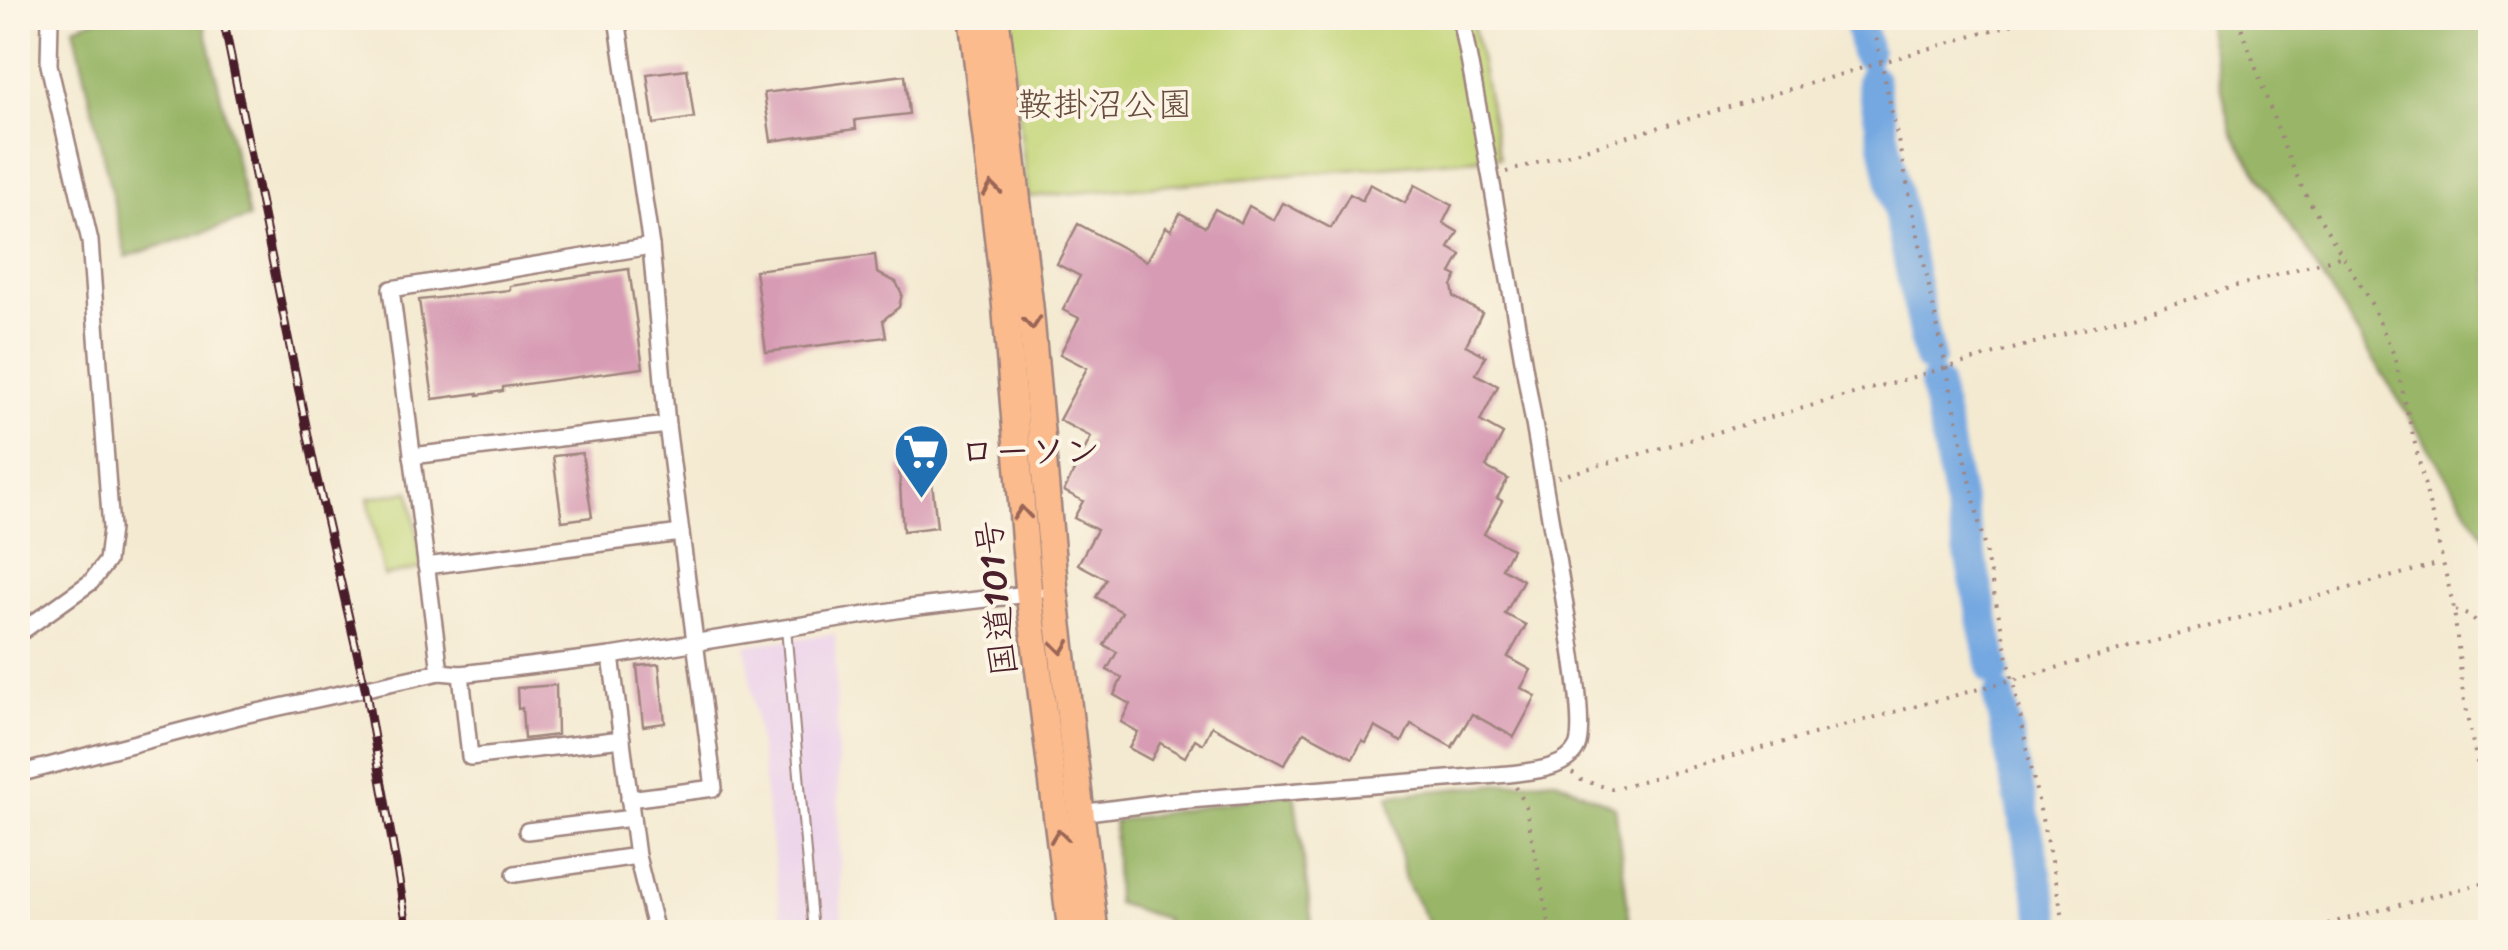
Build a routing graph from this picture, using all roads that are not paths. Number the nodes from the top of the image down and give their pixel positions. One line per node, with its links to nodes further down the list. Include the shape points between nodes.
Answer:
1 (50, 18): 13 (street, via 49,65 90,241 111,529 107,560 90,582)
2 (617, 18): 6 (street)
3 (972, 18): 11 (highway, 国道101号, one-way to 3)
4 (996, 18): 11 (highway, 国道101号, one-way to 11, via 1030,306)
5 (1460, 18): 21 (street, via 1544,481 1580,711 1577,747 1560,764 1509,774)
6 (651, 246): 7 (street); 8 (street, via 391,289)
7 (667, 425): 8 (street); 9 (street)
8 (412, 456): 10 (street)
9 (681, 533): 10 (street); 14 (street)
10 (426, 566): 16 (street)
11 (1042, 592): 12 (street); 21 (highway, 国道101号, one-way to 21); 28 (highway, 国道101号, one-way to 11)
12 (786, 627): 14 (street); 27 (lane)
13 (18, 634)
14 (696, 643): 15 (street); 20 (street, via 714,788)
15 (611, 656): 17 (street); 18 (street)
16 (440, 672): 17 (street); 19 (street)
17 (461, 674): 18 (street, via 470,757)
18 (622, 739): 20 (street)
19 (18, 774)
20 (629, 800): 22 (street)
21 (1080, 812): 29 (highway, 国道101号)
22 (632, 818): 23 (street); 24 (street)
23 (527, 830)
24 (636, 856): 25 (street); 26 (street)
25 (515, 874)
26 (656, 932)
27 (813, 932)
28 (1071, 932)
29 (1095, 932)

